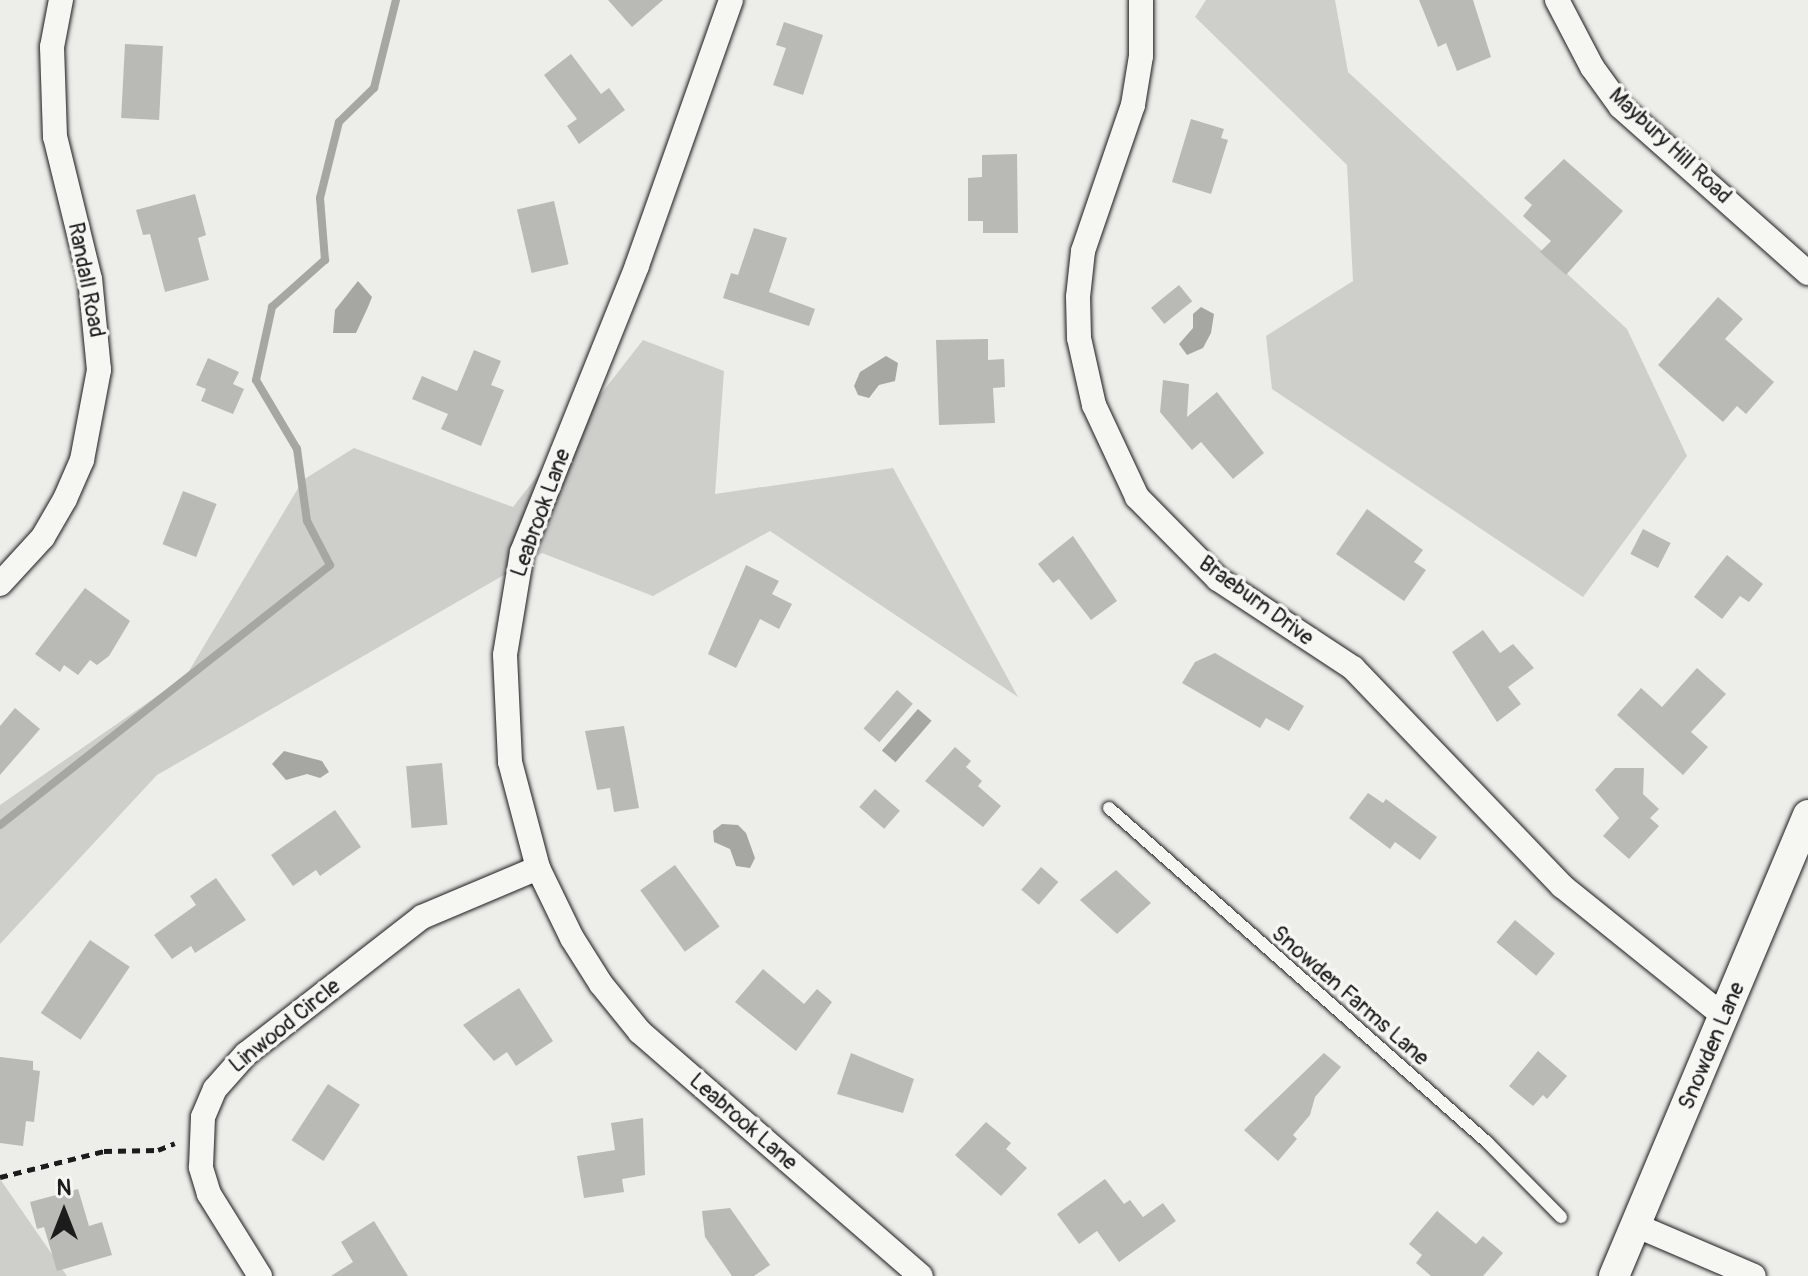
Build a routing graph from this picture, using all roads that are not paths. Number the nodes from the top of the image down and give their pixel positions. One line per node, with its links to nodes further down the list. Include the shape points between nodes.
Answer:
1 (61, 0): 6 (street, Randall Road, via 52,47 52,107 97,321 99,370 82,460 65,499 43,537)
2 (731, 0): 9 (street, Leabrook Lane, via 637,266 522,552 511,597 506,722 523,823)
3 (1141, 0): 10 (street, Braeburn Drive, via 1141,56 1133,105 1083,251 1078,297 1079,338 1094,405 1137,497 1218,579 1353,668 1562,886)
4 (1557, 0): 5 (street, Maybury Hill Road, via 1592,67 1621,107)
5 (1808, 273)
6 (0, 584)
7 (1109, 808): 11 (lane, Snowden Farms Lane, via 1488,1143)
8 (1808, 815): 10 (street, Snowden Lane)
9 (538, 868): 13 (street, Linwood Circle, via 422,917 246,1054 215,1089 203,1117 201,1167 209,1194); 14 (street, Leabrook Lane, via 572,938 640,1032)
10 (1725, 1017): 12 (street, Snowden Lane)
11 (1561, 1217)
12 (1635, 1225): 15 (street, Snowden Lane); 16 (street)
13 (260, 1276)
14 (921, 1276)
15 (1614, 1276)
16 (1754, 1276)

